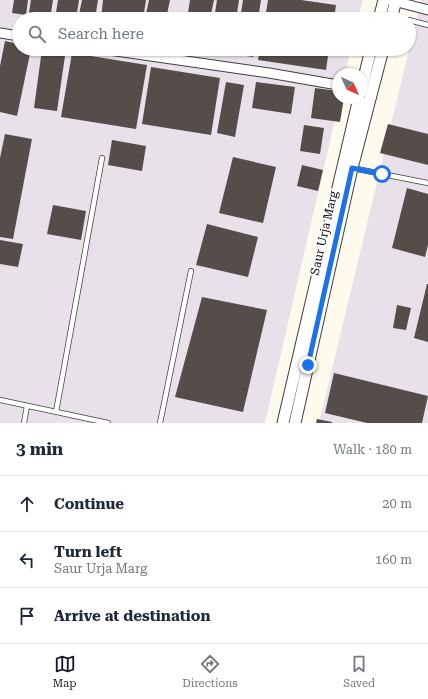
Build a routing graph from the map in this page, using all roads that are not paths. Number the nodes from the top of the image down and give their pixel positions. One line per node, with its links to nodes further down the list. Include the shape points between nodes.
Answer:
1 (384, 0): 4 (street)
2 (393, 1): 3 (street); 5 (street)
3 (428, 10)
4 (381, 12)
5 (392, 12)
6 (416, 22): 7 (lane)
7 (428, 26)
8 (0, 33): 9 (street)
9 (12, 35)
10 (151, 56): 14 (street)
11 (369, 56): 13 (street)
12 (381, 56): 17 (street, Saur Urja Marg)
13 (366, 68)
14 (332, 84)
15 (358, 104): 27 (street, Saur Urja Marg)
16 (102, 158): 22 (lane)
17 (352, 168): 18 (lane); 28 (street, Saur Urja Marg)
18 (428, 184)
19 (191, 271): 26 (lane)
20 (0, 400): 21 (lane)
21 (27, 406): 22 (lane); 24 (lane)
22 (56, 412): 23 (lane)
23 (84, 421): 25 (lane)
24 (24, 423)
25 (108, 423)
26 (160, 423)
27 (283, 423)
28 (295, 423)

